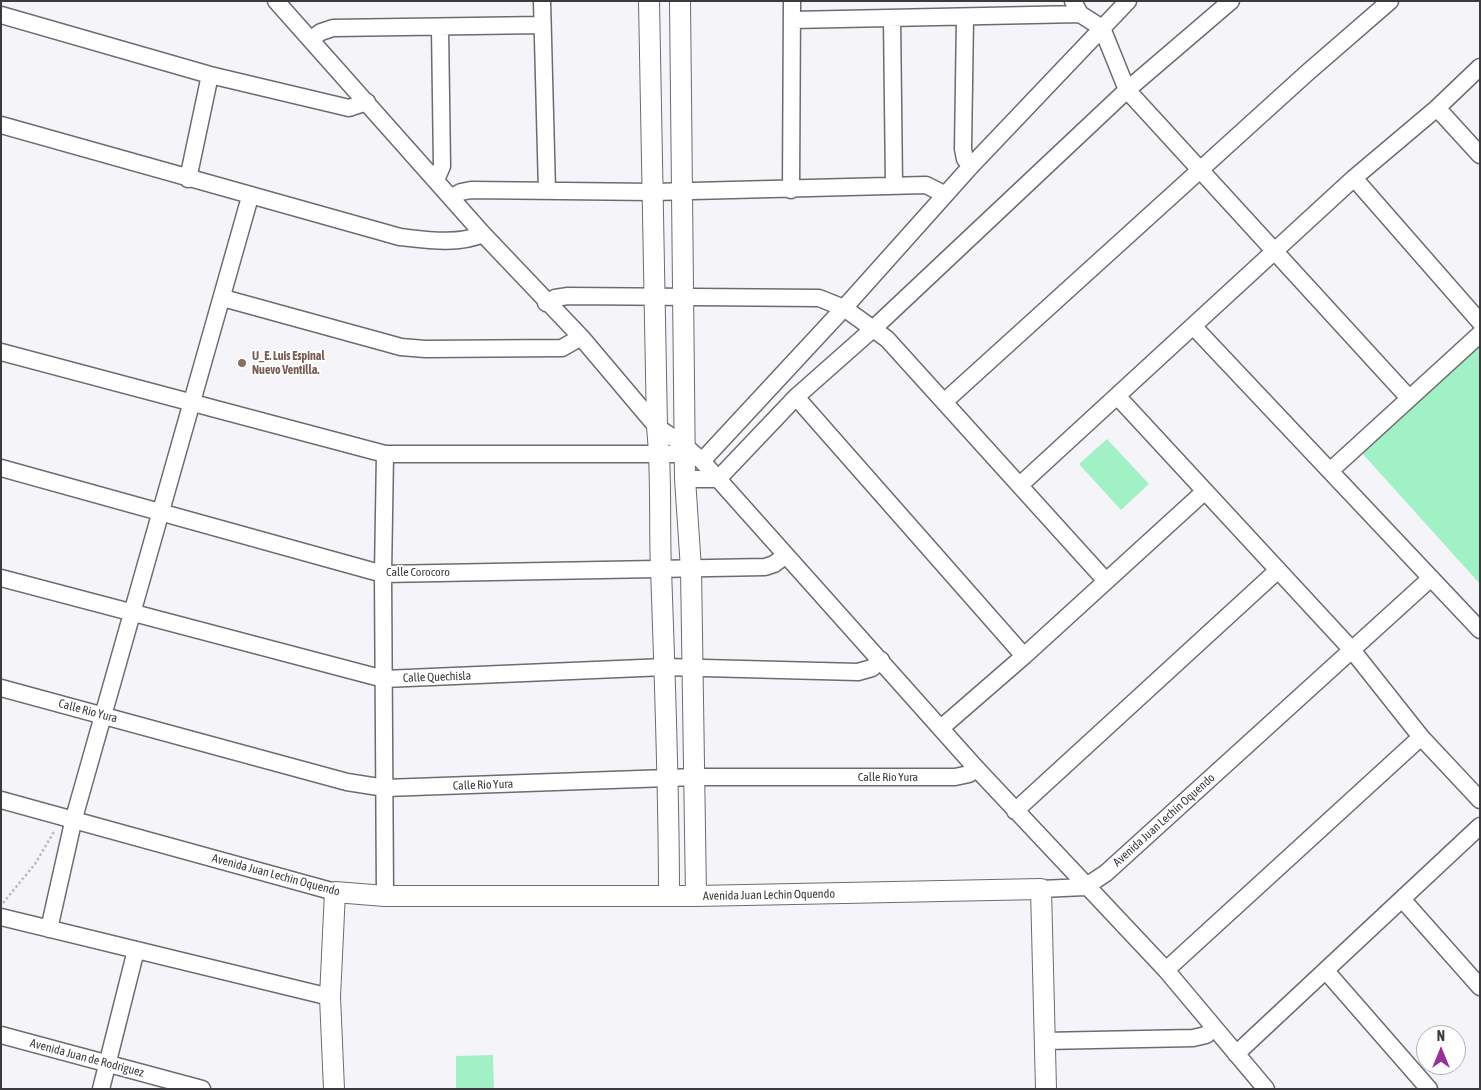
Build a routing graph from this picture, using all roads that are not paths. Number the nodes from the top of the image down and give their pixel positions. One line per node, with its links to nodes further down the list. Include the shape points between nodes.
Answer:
1 (276, 1): 17 (street)
2 (542, 1): 14 (street)
3 (649, 1): 34 (street)
4 (680, 1): 33 (street)
5 (792, 1): 13 (street)
6 (1128, 1): 16 (street)
7 (1231, 1): 20 (street)
8 (1390, 1): 26 (street)
9 (1076, 8): 11 (street); 16 (street)
10 (1, 15): 19 (street)
11 (965, 18): 12 (street); 25 (street, via 963,149)
12 (892, 19): 13 (street); 30 (street)
13 (792, 20): 31 (street)
14 (542, 25): 15 (street); 32 (street)
15 (440, 28): 17 (street, via 333,28); 29 (street, via 442,166)
16 (1102, 28): 20 (street); 25 (street)
17 (311, 38): 21 (street)
18 (1480, 67): 22 (street)
19 (210, 75): 21 (street, via 349,108); 28 (street)
20 (1127, 90): 26 (street); 47 (street)
21 (367, 102): 29 (street)
22 (1437, 108): 24 (street); 27 (street)
23 (1, 125): 28 (street)
24 (1480, 155)
25 (971, 166): 35 (street)
26 (1199, 170): 39 (street); 54 (street)
27 (1354, 178): 39 (street); 45 (street)
28 (188, 179): 36 (street)
29 (436, 180): 37 (street)
30 (894, 185): 31 (street); 35 (street, via 926,185)
31 (791, 190): 33 (street)
32 (547, 191): 34 (street); 37 (street, via 471,190)
33 (684, 191): 34 (street); 42 (street)
34 (654, 192): 40 (street)
35 (944, 194): 44 (street)
36 (250, 197): 38 (street, via 400,237 431,241 474,238); 41 (street)
37 (452, 197): 38 (street)
38 (484, 234): 43 (street)
39 (1274, 252): 46 (street); 53 (street)
40 (655, 296): 42 (street); 43 (street, via 568,296); 56 (street)
41 (223, 298): 49 (street, via 401,346 425,349 562,348); 55 (street)
42 (683, 298): 44 (street, via 819,298); 58 (street)
43 (546, 303): 49 (street)
44 (844, 308): 47 (street); 58 (street)
45 (1480, 322)
46 (1194, 327): 51 (street); 61 (street)
47 (874, 328): 52 (street); 54 (street)
48 (1480, 334): 53 (street)
49 (581, 337): 56 (street)
50 (1, 352): 55 (street)
51 (1118, 396): 64 (street); 65 (street)
52 (796, 397): 63 (street); 78 (street)
53 (1409, 398): 61 (street)
54 (944, 402): 64 (street)
55 (193, 404): 59 (street); 66 (street)
56 (657, 426): 57 (street); 58 (street)
57 (659, 453): 58 (street); 59 (street); 68 (street)
58 (690, 453): 62 (street); 63 (street)
59 (385, 454): 71 (street)
60 (1, 468): 66 (street, Calle Corocoro)
61 (1330, 471): 73 (street)
62 (685, 479): 63 (street); 69 (street)
63 (718, 479): 67 (street)
64 (1020, 485): 74 (street)
65 (1205, 491): 70 (street); 74 (street)
66 (161, 512): 71 (street, Calle Corocoro); 75 (street)
67 (785, 556): 69 (street, Calle Corocoro, via 765,567); 79 (street)
68 (661, 568): 69 (street, Calle Corocoro); 71 (street, Calle Corocoro); 80 (street)
69 (691, 569): 81 (street)
70 (1277, 571): 77 (street); 93 (street)
71 (383, 574): 82 (street)
72 (1, 578): 75 (street, Calle Quechisla)
73 (1431, 578): 76 (street); 77 (street, Avenida Juan Lechin Oquendo)
74 (1106, 581): 78 (street)
75 (134, 614): 82 (street, Calle Quechisla); 84 (street)
76 (1480, 630)
77 (1352, 650): 86 (street); 96 (street, Avenida Juan Lechin Oquendo, via 1106,873)
78 (1024, 656): 85 (street)
79 (881, 660): 81 (street, Calle Quechisla, via 872,668 858,672); 85 (street)
80 (666, 667): 81 (street, Calle Quechisla); 82 (street, Calle Quechisla); 89 (street)
81 (693, 667): 88 (street)
82 (384, 679): 90 (street)
83 (1, 688): 84 (street, Calle Rio Yura)
84 (104, 716): 90 (street, Calle Rio Yura, via 347,782); 94 (street)
85 (941, 728): 87 (street)
86 (1421, 737): 92 (street); 106 (street)
87 (976, 768): 88 (street, Calle Rio Yura, via 969,774 955,777); 93 (street)
88 (696, 777): 89 (street, Calle Rio Yura); 101 (street)
89 (669, 778): 90 (street, Calle Rio Yura); 100 (street)
90 (385, 788): 99 (street)
91 (1, 800): 94 (street, Avenida Juan Lechin Oquendo)
92 (1480, 800)
93 (1015, 811): 96 (street)
94 (74, 818): 98 (street, Avenida Juan Lechin Oquendo); 104 (street)
95 (1480, 826): 102 (street)
96 (1086, 887): 97 (street, Avenida Juan Lechin Oquendo); 106 (street)
97 (1041, 890): 101 (street, Avenida Juan Lechin Oquendo); 112 (street)
98 (335, 892): 99 (street, Avenida Juan Lechin Oquendo); 109 (street)
99 (385, 896): 100 (street, Avenida Juan Lechin Oquendo)
100 (669, 896): 101 (street, Avenida Juan Lechin Oquendo)
101 (696, 896)
102 (1402, 899): 107 (street); 108 (street)
103 (1, 917): 104 (street)
104 (49, 929): 105 (street)
105 (136, 950): 109 (street); 114 (street)
106 (1166, 970): 110 (street)
107 (1326, 971): 113 (street); 120 (street)
108 (1480, 987)
109 (330, 997): 117 (street)
110 (1213, 1028): 112 (street, via 1206,1035 1193,1038); 113 (street)
111 (1, 1035): 114 (street, Avenida Juan de Rodriguez)
112 (1044, 1041): 118 (street)
113 (1236, 1054): 119 (street)
114 (108, 1064): 115 (street); 116 (street, Avenida Juan de Rodriguez)
115 (101, 1089)
116 (202, 1089)
117 (334, 1089)
118 (1046, 1089)
119 (1266, 1089)
120 (1429, 1089)

